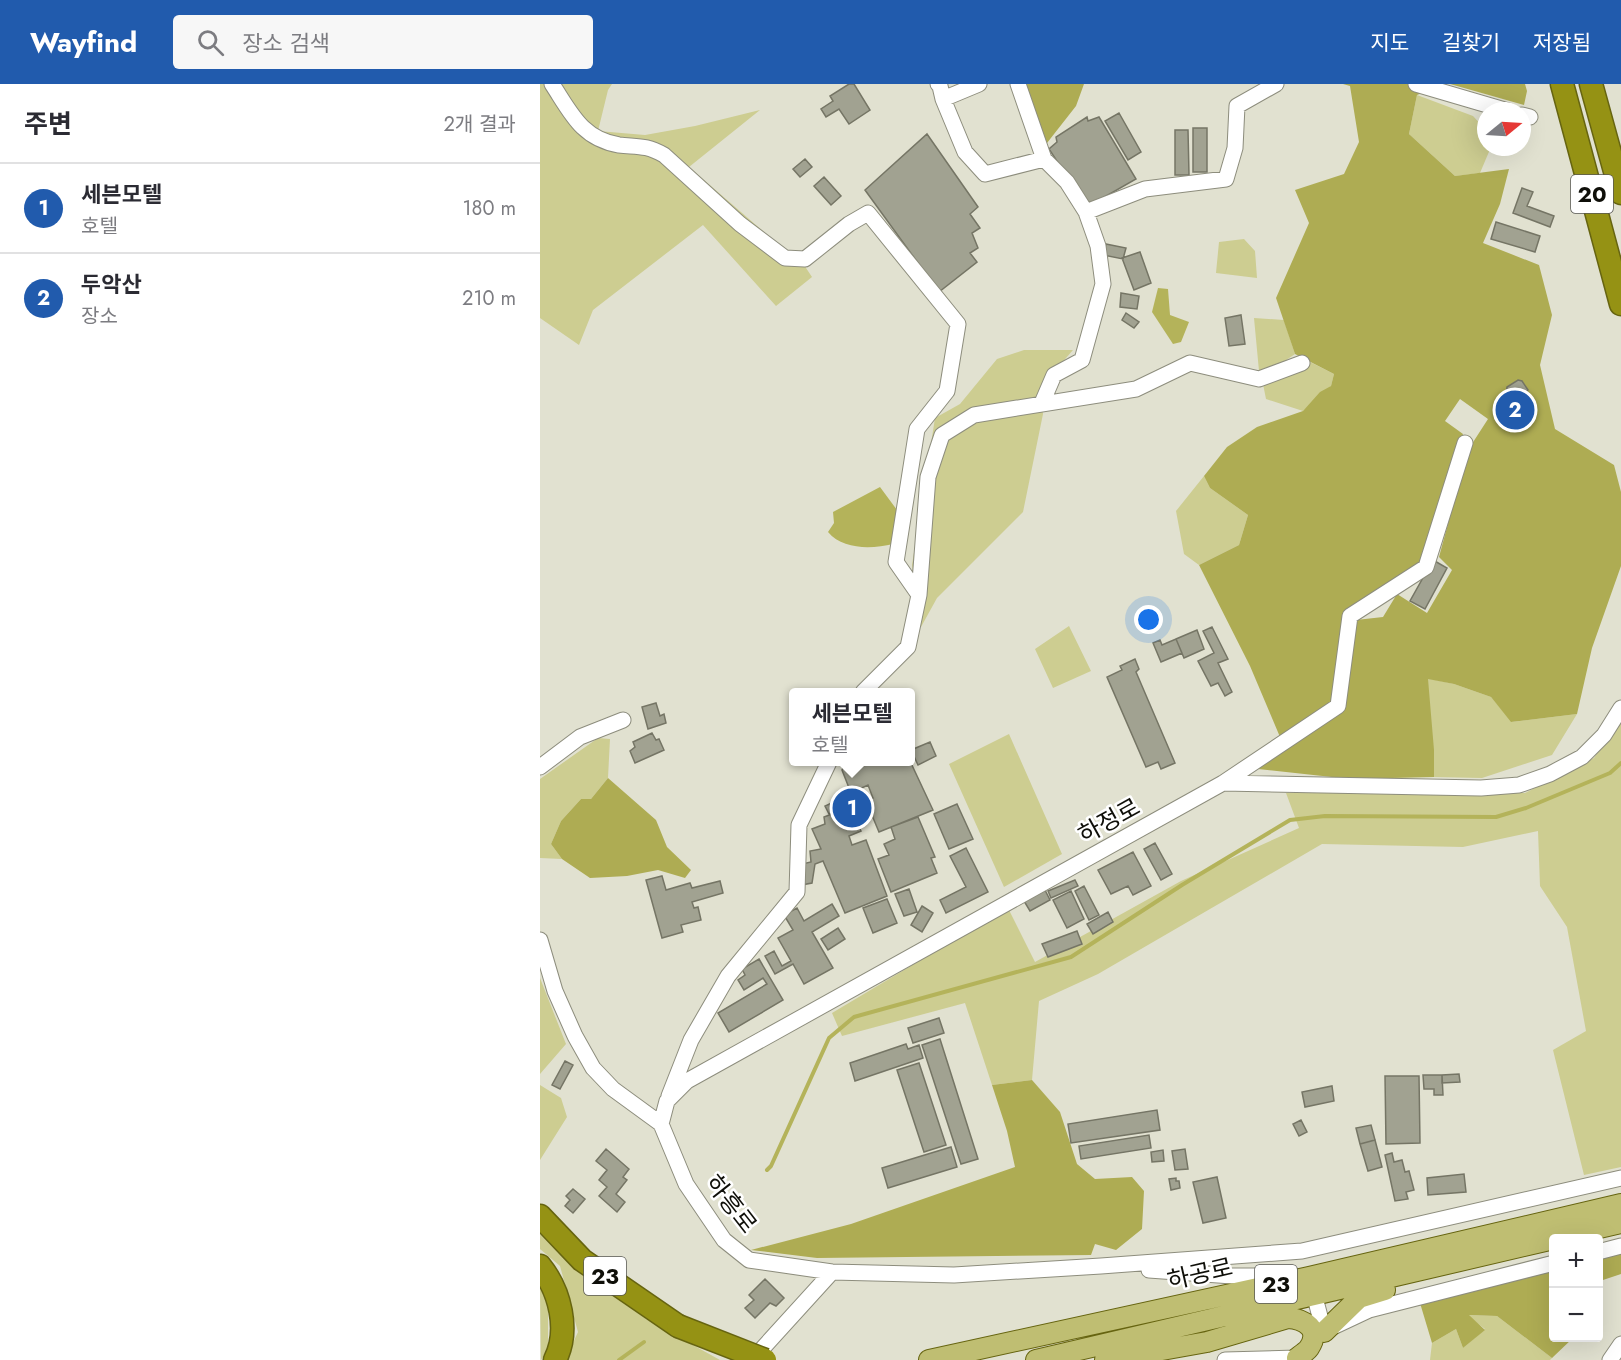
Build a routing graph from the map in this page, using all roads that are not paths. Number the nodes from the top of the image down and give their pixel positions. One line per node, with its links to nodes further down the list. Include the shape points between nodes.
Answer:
1 (552, 84): 17 (street, via 579,125 597,139 650,147 664,155 740,224 785,258 805,260 868,213 958,324 947,391 917,429 896,562)
2 (979, 84): 8 (street)
3 (1018, 84): 10 (street)
4 (1276, 84): 12 (street, via 1237,106 1235,148 1226,179 1145,189)
5 (1416, 84): 9 (street)
6 (1562, 84): 13 (highway, 20)
7 (1591, 84): 11 (highway, 20)
8 (940, 91): 10 (street, via 965,152 985,174)
9 (1477, 102)
10 (1044, 159): 12 (street, via 1067,182)
11 (1621, 193)
12 (1086, 212): 15 (street, via 1098,246 1103,284 1082,360 1054,375)
13 (1621, 304)
14 (1302, 363): 15 (street, via 1259,379 1190,363 1136,389)
15 (1042, 403): 17 (street, via 974,415 942,435 928,477)
16 (1465, 443): 23 (street, 하정로, via 1426,567 1350,616 1338,706)
17 (919, 595): 18 (street, via 908,646)
18 (868, 688)
19 (1621, 708): 23 (street, via 1604,735 1582,757 1519,785 1481,788)
20 (623, 720): 22 (street, via 580,736)
21 (827, 766): 25 (street, via 800,825 797,892 728,976 691,1040)
22 (540, 767)
23 (1223, 783): 25 (street, 하정로, via 687,1081)
24 (540, 940): 26 (street, via 555,992 593,1068 613,1089)
25 (667, 1101): 26 (street)
26 (662, 1124): 39 (street, 하흥로, via 686,1184 724,1240 749,1260)
27 (1621, 1178): 38 (street, via 1302,1251)
28 (1621, 1204): 41 (main road, 하공로 / 23)
29 (540, 1216): 47 (highway, 23, bridge, via 582,1260 678,1326)
30 (1621, 1223): 31 (main road, 하공로 / 23)
31 (1576, 1234)
32 (1549, 1240): 35 (main road, 하공로 / 23)
33 (1621, 1246): 34 (street)
34 (1603, 1251)
35 (1491, 1254): 41 (main road, 하공로 / 23); 42 (main road, via 1359,1298)
36 (1549, 1264): 42 (street, via 1369,1310)
37 (540, 1266): 45 (highway, via 550,1280 563,1317 560,1350)
38 (1101, 1266): 39 (street, 하흥로, via 954,1275); 40 (street, via 1265,1276)
39 (832, 1272): 46 (street)
40 (1268, 1285): 41 (main road, 하공로 / 23); 48 (main road, 하공로 / 23)
41 (1312, 1286): 42 (street); 49 (main road, 하공로 / 23)
42 (1324, 1332): 44 (street, via 1316,1350)
43 (1621, 1344): 52 (street)
44 (1297, 1358): 50 (main road, via 1309,1348 1313,1337 1302,1319 1288,1318 1207,1342); 51 (street)
45 (555, 1360)
46 (752, 1360)
47 (765, 1360)
48 (929, 1360)
49 (1036, 1360)
50 (1105, 1360)
51 (1232, 1360)
52 (1610, 1360)

